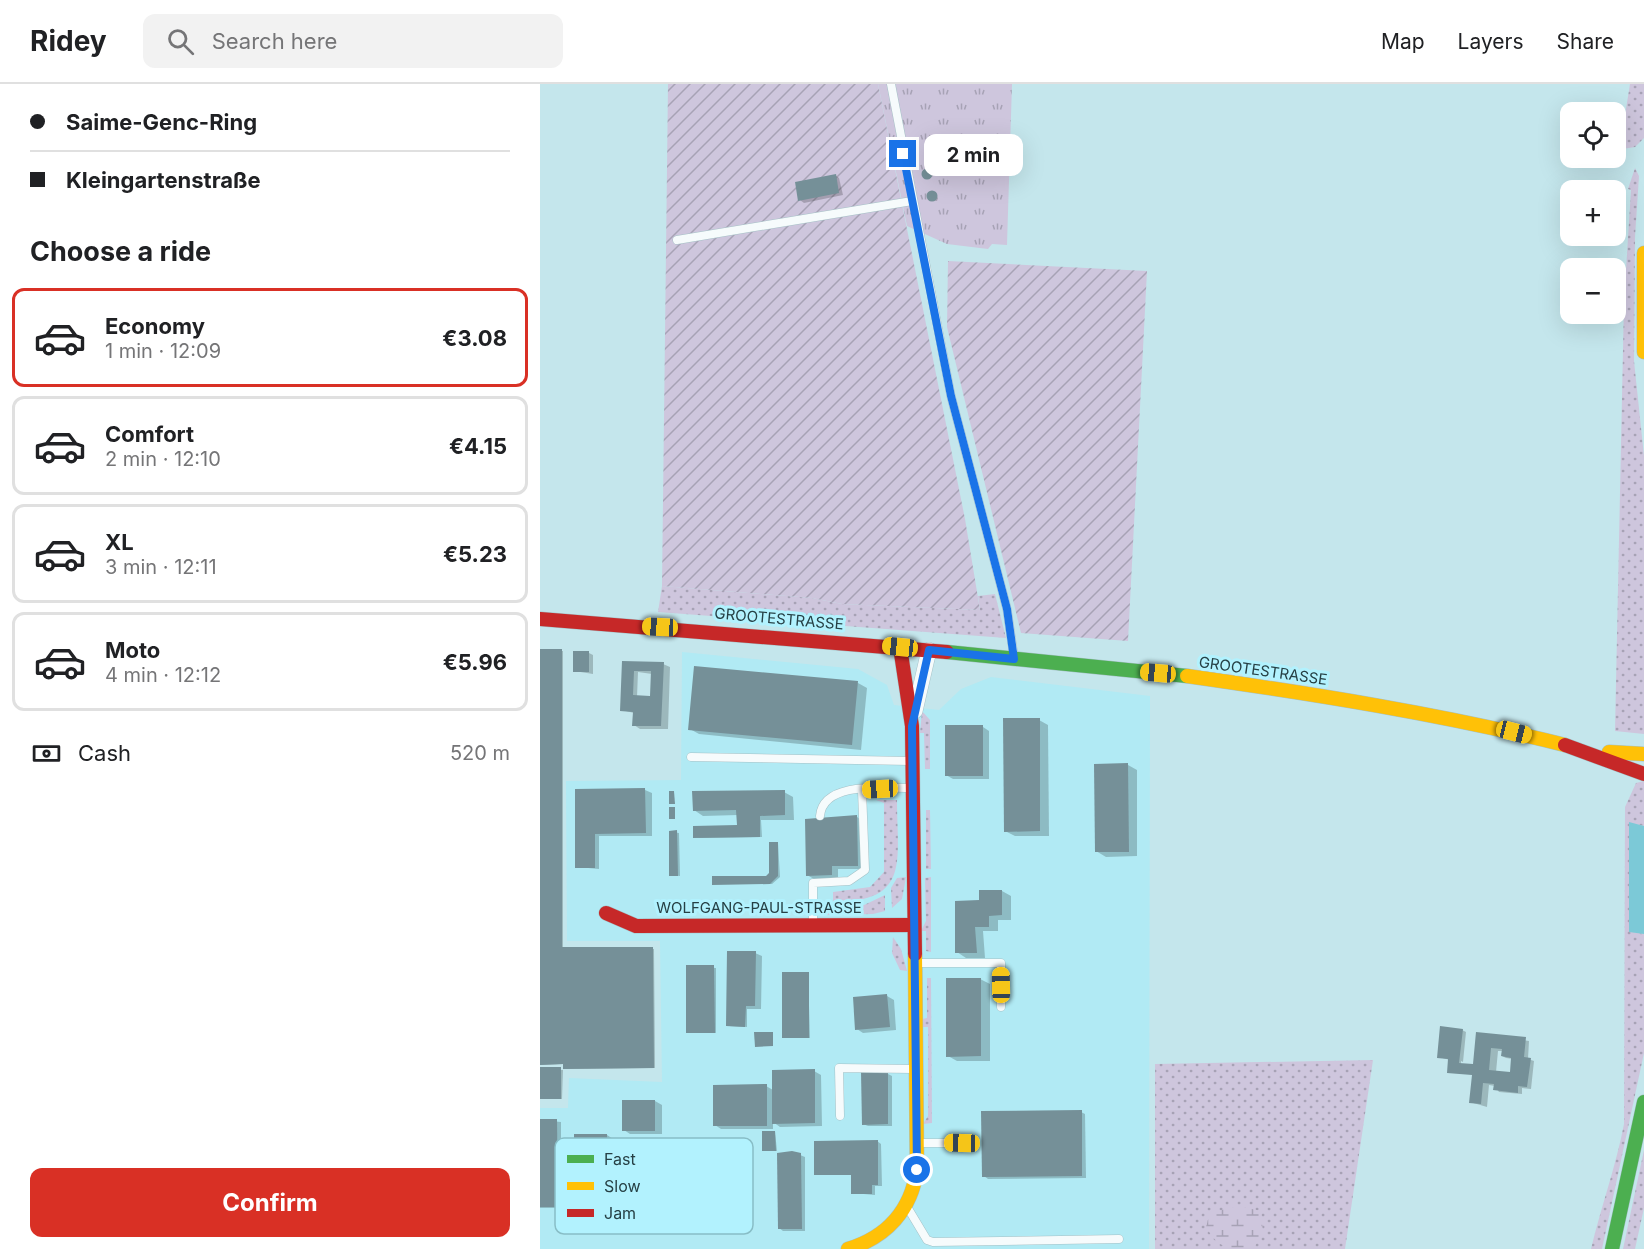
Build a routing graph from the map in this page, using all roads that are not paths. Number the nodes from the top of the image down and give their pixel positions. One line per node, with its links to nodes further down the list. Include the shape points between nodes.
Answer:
1 (891, 84): 2 (lane)
2 (912, 201): 3 (lane); 9 (lane, via 951,396 1007,609)
3 (677, 240)
4 (1644, 253): 5 (main road)
5 (1644, 352)
6 (540, 619): 7 (main road, GROOTESTRASSE)
7 (900, 647): 8 (main road, GROOTESTRASSE); 10 (main road)
8 (929, 650): 9 (main road, GROOTESTRASSE); 10 (street)
9 (1014, 659): 11 (main road, GROOTESTRASSE, via 1177,675 1312,694 1442,716)
10 (912, 726): 14 (main road)
11 (1583, 750): 12 (main road, GROOTESTRASSE); 15 (main road, GROOTESTRASSE)
12 (1644, 754)
13 (691, 757): 14 (lane)
14 (912, 761): 16 (main road)
15 (1644, 774)
16 (912, 788): 17 (lane); 21 (main road)
17 (862, 790): 18 (lane, via 836,792 823,804); 20 (lane, via 865,870 849,881 813,883)
18 (820, 816)
19 (606, 913): 20 (main road, WOLFGANG-PAUL-STRASSE, via 636,926)
20 (813, 924): 21 (main road, WOLFGANG-PAUL-STRASSE)
21 (914, 924): 22 (main road)
22 (915, 963): 23 (lane, via 1000,963); 24 (main road)
23 (1001, 1007)
24 (917, 1069): 26 (lane, via 839,1068); 27 (main road)
25 (1644, 1102): 32 (main road)
26 (840, 1116)
27 (918, 1143): 28 (lane); 29 (main road, via 913,1193)
28 (962, 1143)
29 (906, 1206): 30 (lane, via 933,1242); 31 (main road, via 887,1228 862,1246)
30 (1119, 1239)
31 (848, 1249)
32 (1612, 1249)

